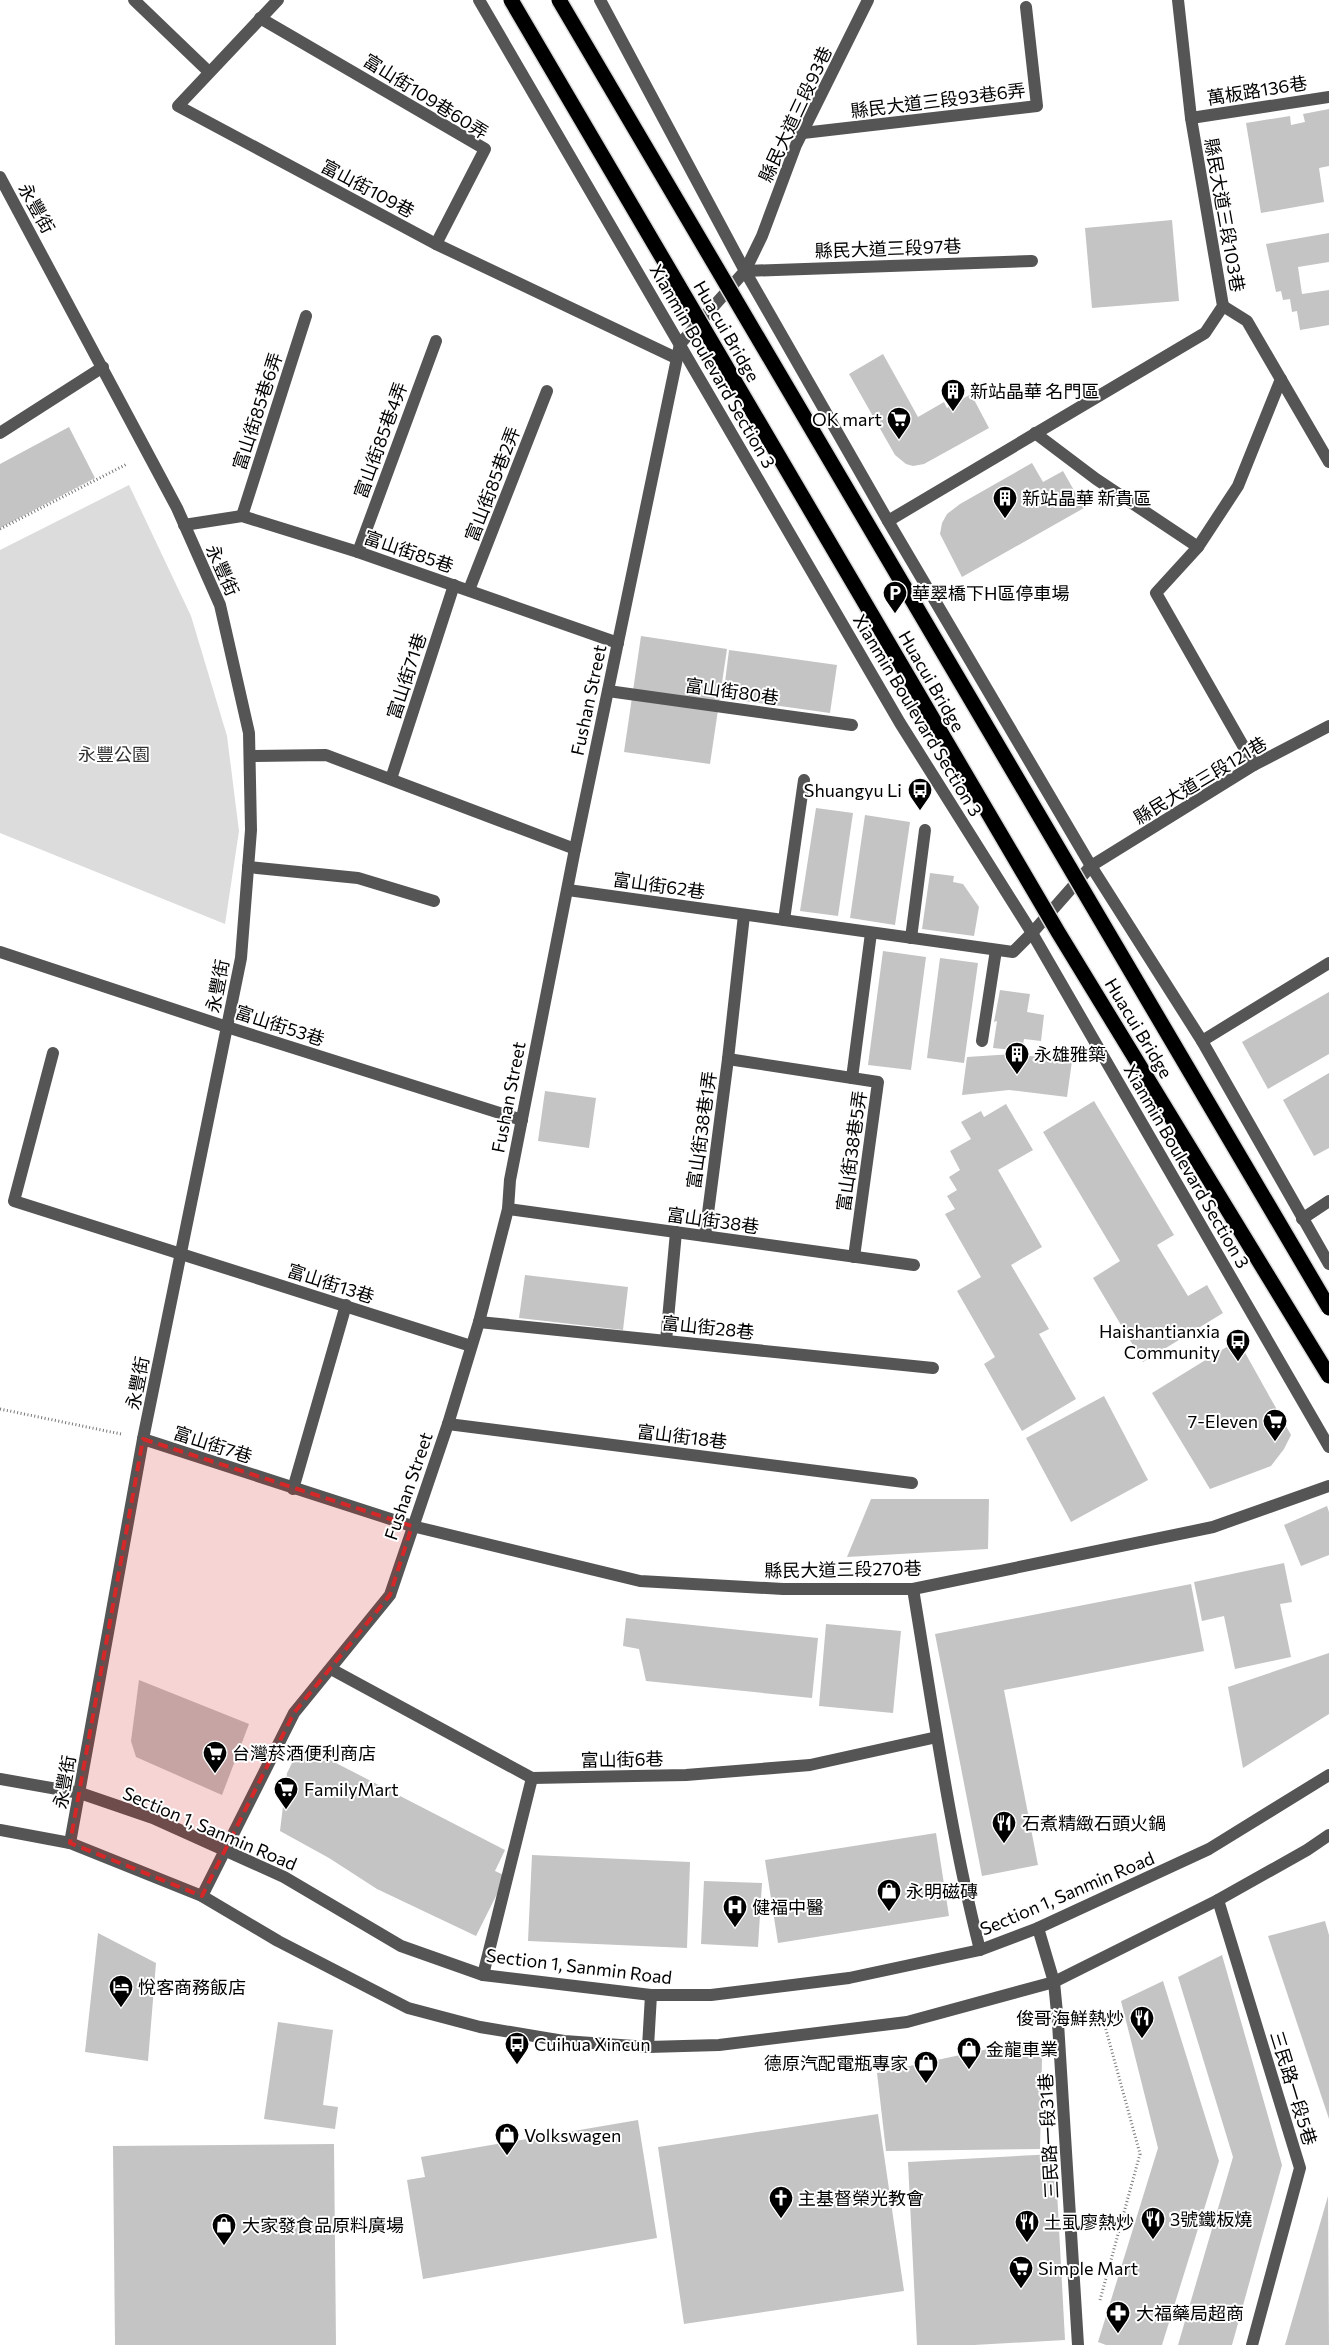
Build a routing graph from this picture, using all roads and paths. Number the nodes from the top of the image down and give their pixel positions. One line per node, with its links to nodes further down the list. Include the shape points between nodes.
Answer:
1 (134, 0): 11 (street)
2 (278, 0): 10 (street, 富山街109巷)
3 (479, 0): 22 (street, Xianmin Boulevard Section 3)
4 (511, 0): 83 (highway, Huacui Bridge, bridge, via 1058,932)
5 (559, 0): 78 (highway, Huacui Bridge, bridge)
6 (600, 0): 18 (street)
7 (868, 0): 14 (street, 縣民大道三段93巷)
8 (1178, 0): 13 (street, 縣民大道三段103巷)
9 (1026, 7): 14 (street, 縣民大道三段93巷6弄, via 1037,106)
10 (260, 18): 11 (street, 富山街109巷); 16 (street, 富山街109巷60弄, via 485,149)
11 (209, 72): 16 (street, 富山街109巷, via 178,106)
12 (1329, 97): 13 (street, 萬板路136巷)
13 (1191, 118): 19 (street, 縣民大道三段103巷)
14 (803, 133): 18 (street, 縣民大道三段93巷)
15 (0, 178): 24 (street, 永豐街)
16 (436, 244): 23 (street, 富山街109巷)
17 (1032, 261): 18 (street, 縣民大道三段97巷)
18 (745, 270): 22 (street, Fushan Street); 32 (street)
19 (1223, 306): 25 (street, via 1247,321); 28 (street, 縣民大道三段103巷, via 1205,333)
20 (306, 316): 31 (street, 富山街85巷6弄)
21 (436, 341): 36 (street, 富山街85巷4弄)
22 (680, 344): 23 (street, Fushan Street); 56 (street, Xianmin Boulevard Section 3, via 900,723)
23 (676, 358): 39 (street, Fushan Street)
24 (103, 367): 27 (street); 29 (street, 永豐街)
25 (1281, 379): 30 (street); 35 (street, via 1238,486)
26 (547, 391): 38 (street, 富山街85巷2弄)
27 (0, 433)
28 (1035, 433): 32 (street, 縣民大道三段103巷); 35 (street, via 1096,479)
29 (148, 453): 33 (street, 永豐街); 34 (path)
30 (1329, 462)
31 (242, 516): 33 (street, 富山街85巷); 36 (street, 富山街85巷)
32 (888, 521): 49 (street)
33 (184, 525): 43 (street, 永豐街, via 220,605 249,733)
34 (0, 529)
35 (1198, 547): 44 (street, via 1156,592)
36 (358, 552): 37 (street, 富山街85巷)
37 (454, 585): 38 (street, 富山街85巷); 45 (street, 富山街71巷)
38 (469, 590): 39 (street, 富山街85巷)
39 (618, 643): 40 (street, Fushan Street)
40 (608, 691): 41 (street, 富山街80巷); 48 (street, Fushan Street)
41 (852, 725)
42 (1329, 726): 44 (street, 縣民大道三段121巷)
43 (250, 756): 45 (street, via 326,756); 50 (street, 永豐街)
44 (1254, 765): 49 (street, 縣民大道三段121巷)
45 (392, 778): 48 (street)
46 (804, 780): 54 (street)
47 (925, 830): 57 (street)
48 (575, 849): 51 (street, Fushan Street)
49 (1091, 866): 56 (street, 縣民大道三段121巷); 63 (street)
50 (248, 867): 52 (street, via 358,878); 61 (street, 永豐街, via 241,958)
51 (568, 890): 53 (street, 富山街62巷); 67 (street, Fushan Street)
52 (434, 901)
53 (744, 915): 54 (street, 富山街62巷); 65 (street)
54 (784, 920): 55 (street, 富山街62巷)
55 (871, 932): 57 (street, 富山街62巷); 66 (street)
56 (1032, 933): 58 (street, 富山街62巷, via 1013,952); 87 (street, Xianmin Boulevard Section 3)
57 (911, 938): 58 (street, 富山街62巷)
58 (996, 950): 62 (street)
59 (0, 952): 61 (street, 富山街53巷)
60 (1329, 963): 63 (street)
61 (227, 1027): 67 (street, 富山街53巷); 73 (street, 永豐街)
62 (982, 1041)
63 (1202, 1042): 70 (street)
64 (53, 1053): 73 (street, 富山街13巷, via 14,1201)
65 (728, 1059): 66 (street, 富山街38巷5弄); 72 (street, 富山街38巷1弄)
66 (852, 1078): 74 (street, 富山街38巷5弄, via 878,1082)
67 (522, 1120): 69 (street, Fushan Street, via 510,1180)
68 (1329, 1201): 70 (street)
69 (508, 1209): 71 (street, 富山街38巷); 79 (street, Fushan Street)
70 (1302, 1219): 75 (street)
71 (676, 1232): 72 (street, 富山街38巷); 80 (street)
72 (705, 1236): 74 (street, 富山街38巷)
73 (181, 1254): 77 (street, 富山街13巷); 86 (street, 永豐街)
74 (854, 1257): 76 (street, 富山街38巷)
75 (1329, 1264)
76 (914, 1265)
77 (346, 1305): 81 (street, 富山街13巷); 90 (street)
78 (1329, 1308)
79 (478, 1322): 80 (street, 富山街28巷); 81 (street, Fushan Street)
80 (666, 1341): 82 (street, 富山街28巷)
81 (471, 1346): 85 (street, Fushan Street)
82 (933, 1368)
83 (1329, 1376)
84 (0, 1409): 86 (path)
85 (448, 1424): 88 (street, 富山街18巷); 91 (street, Fushan Street)
86 (143, 1439): 90 (street, 富山街7巷); 98 (street, 永豐街)
87 (1329, 1447)
88 (912, 1483)
89 (1329, 1486): 92 (street, 縣民大道三段270巷, via 1213,1528)
90 (293, 1489): 91 (street, 富山街7巷)
91 (412, 1526): 92 (street, 縣民大道三段270巷, via 640,1581 783,1589); 93 (street, Fushan Street, via 390,1596)
92 (912, 1589): 94 (street)
93 (331, 1669): 96 (street, 富山街6巷); 102 (street, Fushan Street, via 294,1713)
94 (937, 1737): 96 (street, 富山街6巷, via 810,1765 686,1775); 106 (street)
95 (1329, 1775): 105 (street, Section 1, Sanmin Road, via 1210,1849)
96 (532, 1778): 107 (street)
97 (0, 1779): 98 (street, Section 1, Sanmin Road)
98 (80, 1793): 101 (street, 永豐街); 102 (street, Section 1, Sanmin Road, via 153,1818)
99 (0, 1830): 101 (street)
100 (1329, 1835): 104 (street)
101 (70, 1844): 103 (street)
102 (226, 1851): 103 (street, Fushan Street); 107 (street, Section 1, Sanmin Road, via 284,1876 401,1946)
103 (202, 1896): 111 (street, via 278,1941 408,2008 480,2027 564,2041)
104 (1218, 1900): 108 (street); 114 (street, 三民路一段5巷, via 1300,2168)
105 (1038, 1928): 106 (street, Section 1, Sanmin Road); 108 (street, 三民路一段31巷)
106 (980, 1950): 109 (street, Section 1, Sanmin Road, via 849,1978 711,1995)
107 (483, 1975): 109 (street, Section 1, Sanmin Road)
108 (1054, 1982): 111 (street, via 907,2022 719,2045); 113 (street, 三民路一段31巷)
109 (651, 1995): 111 (street)
110 (1100, 2008): 112 (path, via 1140,2154)
111 (648, 2047)
112 (1098, 2303)
113 (1078, 2345)
114 (1252, 2345)

